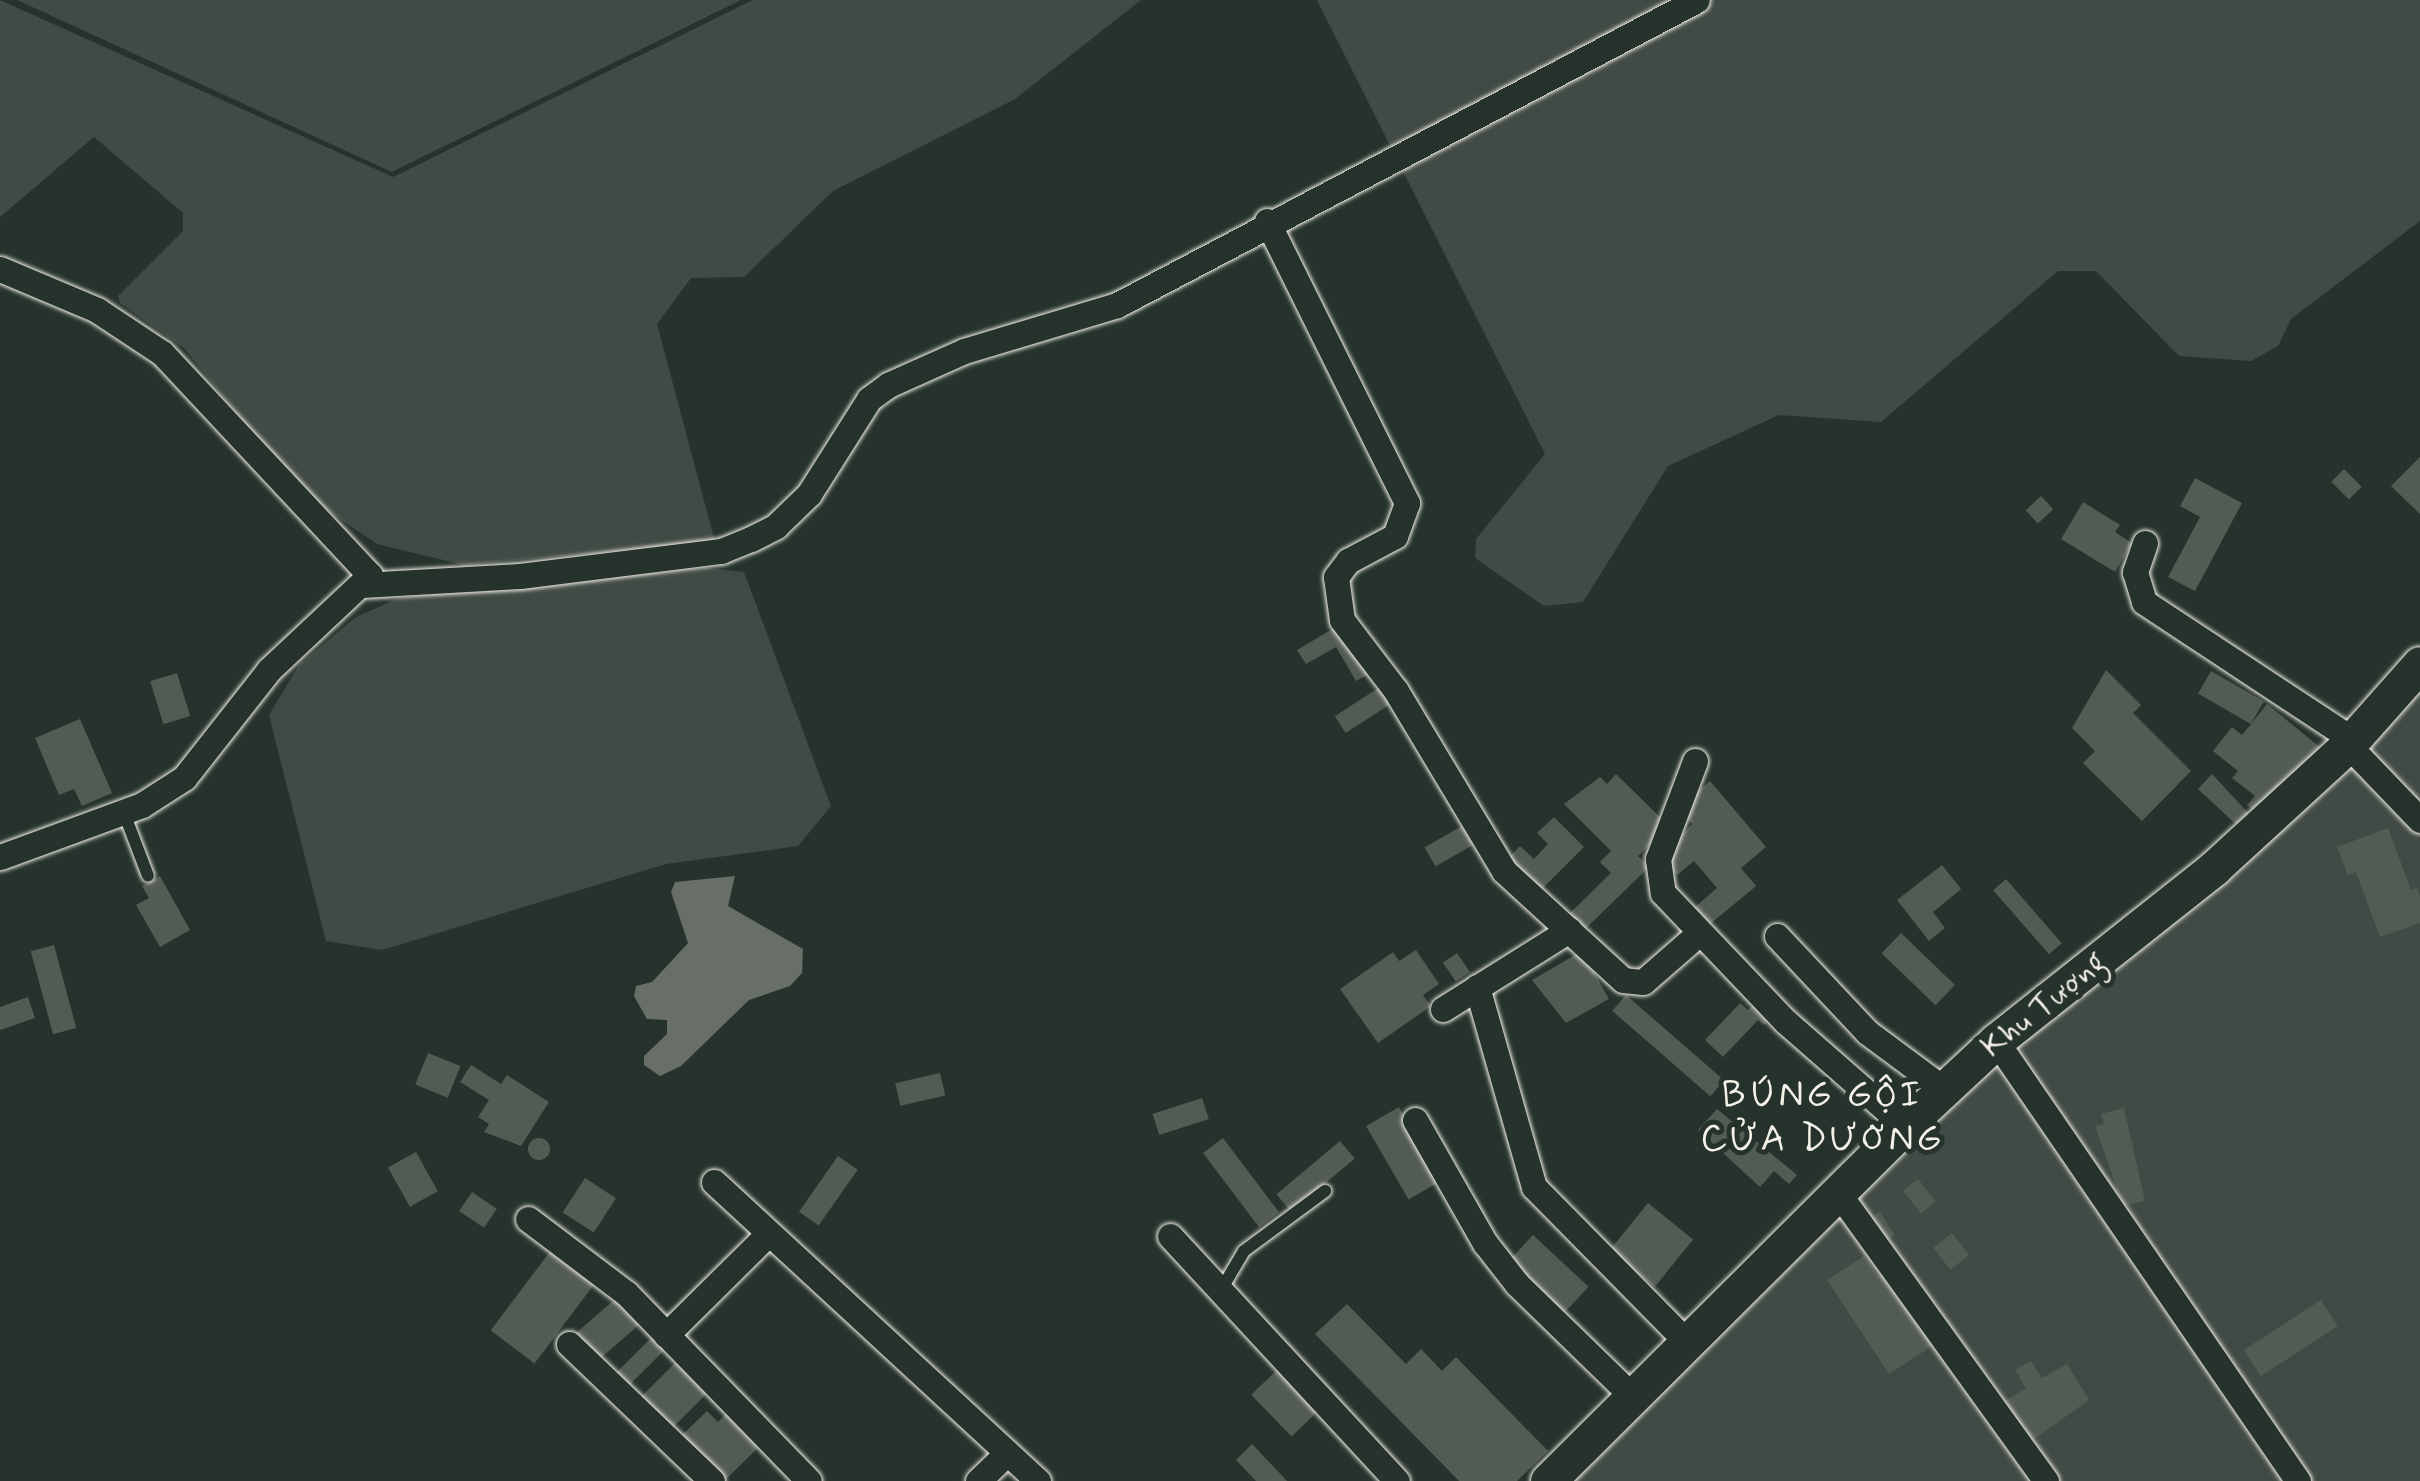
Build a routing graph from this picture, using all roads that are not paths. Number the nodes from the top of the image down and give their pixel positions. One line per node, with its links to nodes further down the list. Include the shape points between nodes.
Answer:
1 (1696, 0): 2 (street)
2 (1267, 221): 5 (street, via 1118,305 964,351 888,385 869,399 809,494 776,526 736,545 520,576); 13 (street, via 1407,503 1395,536 1342,567 1334,585 1337,608 1396,691 1504,871)
3 (0, 269): 5 (street, via 97,310 162,353 368,568)
4 (2144, 543): 7 (street, via 2134,572 2144,602)
5 (362, 585): 9 (street, via 269,670 184,778)
6 (2420, 664): 7 (street, Khu Tượng)
7 (2350, 743): 10 (street); 18 (street, Khu Tượng, via 2214,868)
8 (1695, 761): 14 (street, via 1657,878)
9 (124, 812): 11 (street); 12 (lane)
10 (2420, 820)
11 (0, 857)
12 (148, 876)
13 (1569, 930): 14 (street, via 1633,985); 16 (street)
14 (1698, 934): 21 (street)
15 (1777, 936): 19 (street, via 1867,1032)
16 (1478, 987): 17 (street); 30 (street, via 1534,1188)
17 (1442, 1008)
18 (1996, 1042): 19 (street, Khu Tượng); 41 (street)
19 (1945, 1090): 21 (street, Khu Tượng)
20 (1415, 1120): 32 (street, via 1506,1270)
21 (1905, 1126): 24 (street, Khu Tượng)
22 (714, 1182): 26 (street)
23 (1325, 1191): 28 (lane, via 1244,1251)
24 (1838, 1194): 30 (street, Khu Tượng); 40 (street)
25 (528, 1220): 29 (street, via 583,1257)
26 (768, 1234): 29 (street); 33 (street)
27 (1170, 1236): 28 (street)
28 (1220, 1290): 38 (street)
29 (666, 1335): 35 (street)
30 (1686, 1341): 32 (street, Khu Tượng)
31 (569, 1344): 34 (street)
32 (1634, 1398): 39 (street, Khu Tượng)
33 (1008, 1453): 36 (street); 37 (street)
34 (712, 1481)
35 (809, 1481)
36 (978, 1481)
37 (1038, 1481)
38 (1398, 1481)
39 (1548, 1481)
40 (2046, 1481)
41 (2298, 1481)

